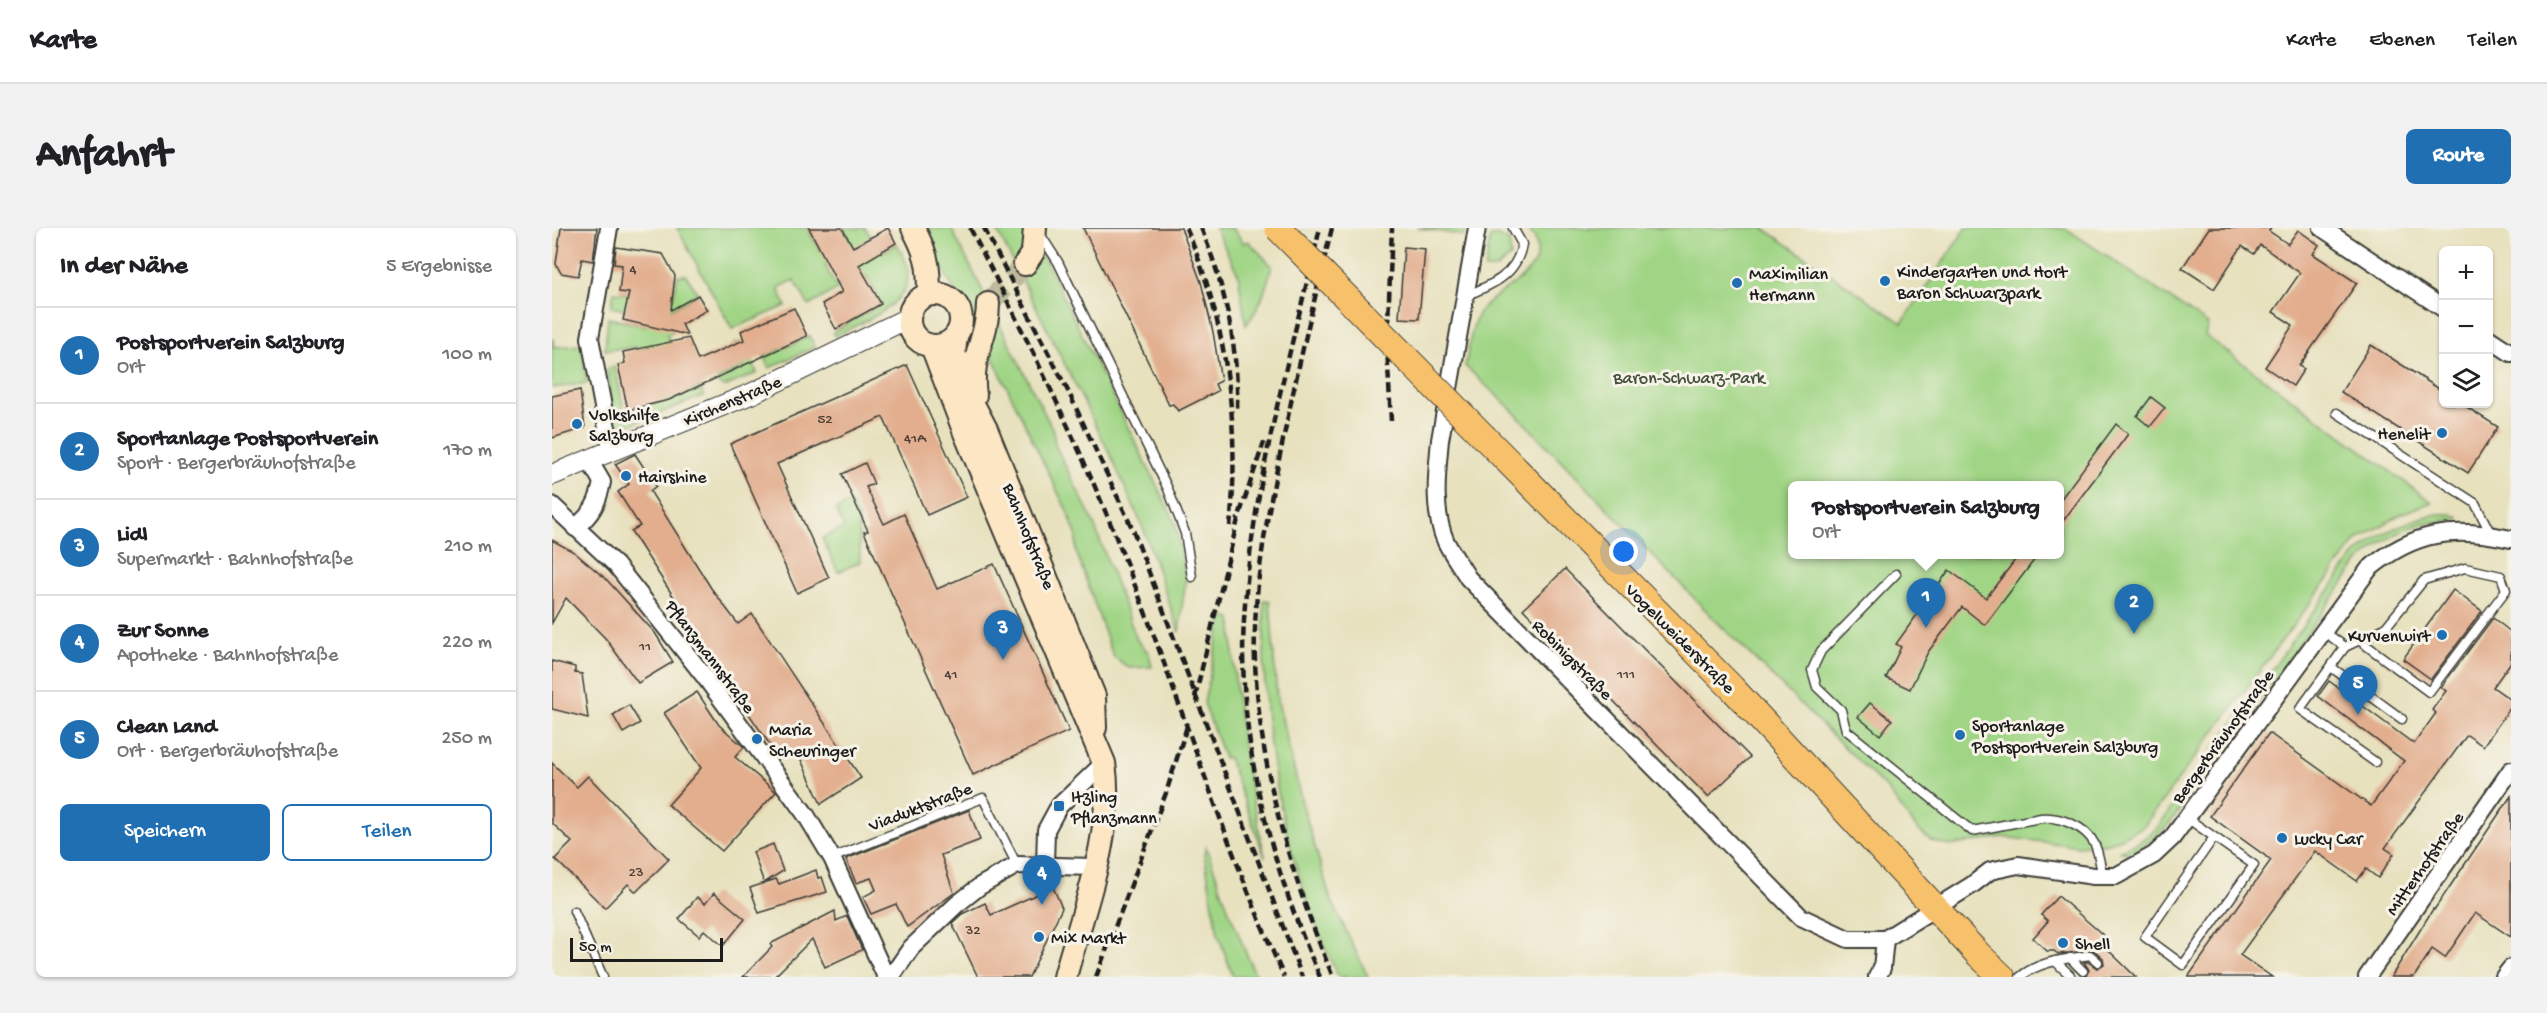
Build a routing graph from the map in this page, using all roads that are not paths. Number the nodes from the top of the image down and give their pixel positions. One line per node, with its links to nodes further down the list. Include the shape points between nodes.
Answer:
1 (609, 228): 20 (street, via 590,338)
2 (913, 228): 10 (main road, via 928,257)
3 (1036, 228): 8 (main road); 9 (lane)
4 (1278, 228): 45 (main road, Vogelweiderstraße, bridge, via 1732,688)
5 (1478, 228): 11 (street, Robinigstraße)
6 (1513, 228): 11 (lane, via 1522,244 1514,268)
7 (2322, 228): 12 (street)
8 (1027, 261): 9 (lane, via 1045,255)
9 (1058, 262): 28 (lane, via 1168,489 1185,534)
10 (929, 294): 13 (main road, via 915,303); 14 (main road, Bahnhofstraße, via 952,300 957,306)
11 (1465, 297): 47 (street, Robinigstraße, via 1437,475 1439,515 1446,541 1468,578 1801,917 1848,939)
12 (2439, 306)
13 (908, 318): 16 (main road, via 918,340); 20 (street, Kirchenstraße, via 753,393)
14 (958, 329): 16 (main road, via 941,345); 18 (main road, Bahnhofstraße, via 954,352 963,385); 18 (main road, via 988,304 988,326 972,375)
15 (2493, 341): 17 (street)
16 (932, 346): 34 (main road, Bahnhofstraße, via 965,433)
17 (2511, 353)
18 (977, 408): 34 (main road, Bahnhofstraße, via 1094,696)
19 (2337, 413): 25 (lane, via 2475,503)
20 (611, 449): 21 (street, Kirchenstraße)
21 (589, 460): 22 (street, Kirchenstraße); 24 (street, via 602,482 598,502 588,518)
22 (552, 475)
23 (552, 505): 24 (street, Pflanzmannstraße)
24 (575, 528): 40 (street, Pflanzmannstraße, via 616,565 705,677 806,815)
25 (2491, 534): 26 (street, Bergerbräuhofstraße); 29 (street, Bergerbräuhofstraße, via 2432,534 2408,542 2369,569)
26 (2511, 539)
27 (1896, 574): 44 (lane, via 1821,651 1812,670 1817,687 1841,710 1846,730 1972,831 2041,818 2067,821 2094,843)
28 (1192, 577)
29 (2322, 630): 31 (lane); 38 (street, Bergerbräuhofstraße)
30 (2359, 640): 30 (lane, via 2385,628 2424,580 2465,568 2501,576 2506,590 2429,692); 31 (lane)
31 (2345, 646): 32 (lane)
32 (2331, 667): 33 (lane); 35 (lane, via 2300,709)
33 (2402, 719)
34 (1096, 739): 36 (main road, Bahnhofstraße)
35 (2375, 762)
36 (1104, 763): 41 (street, via 1059,806 1046,830); 43 (main road, Bahnhofstraße, via 1108,787 1105,820)
37 (2511, 770): 61 (street, Mitterhofstraße)
38 (2187, 818): 39 (lane); 44 (street, Bergerbräuhofstraße, via 2154,855 2115,876)
39 (2214, 837): 39 (lane, via 2254,865 2182,965 2145,937)
40 (832, 858): 42 (lane, Viaduktstraße, via 984,798); 55 (street, Pflanzmannstraße)
41 (1045, 864): 42 (street); 43 (street)
42 (1017, 865): 56 (street, via 956,905 911,948)
43 (1094, 867): 57 (main road, Bahnhofstraße)
44 (2103, 876): 45 (street, Bergerbräuhofstraße, via 2018,865 1990,871)
45 (1935, 907): 47 (street); 59 (main road, Vogelweiderstraße)
46 (574, 911): 54 (lane)
47 (1885, 939): 58 (street, via 1882,968)
48 (2070, 958): 49 (lane); 50 (lane, via 2090,955); 52 (lane)
49 (2055, 961): 53 (lane); 60 (lane)
50 (2098, 962)
51 (2511, 968): 62 (street)
52 (2083, 970)
53 (2070, 975)
54 (603, 977)
55 (886, 977)
56 (891, 977)
57 (1065, 977)
58 (1876, 977)
59 (2002, 977)
60 (2020, 977)
61 (2367, 977)
62 (2504, 977)

